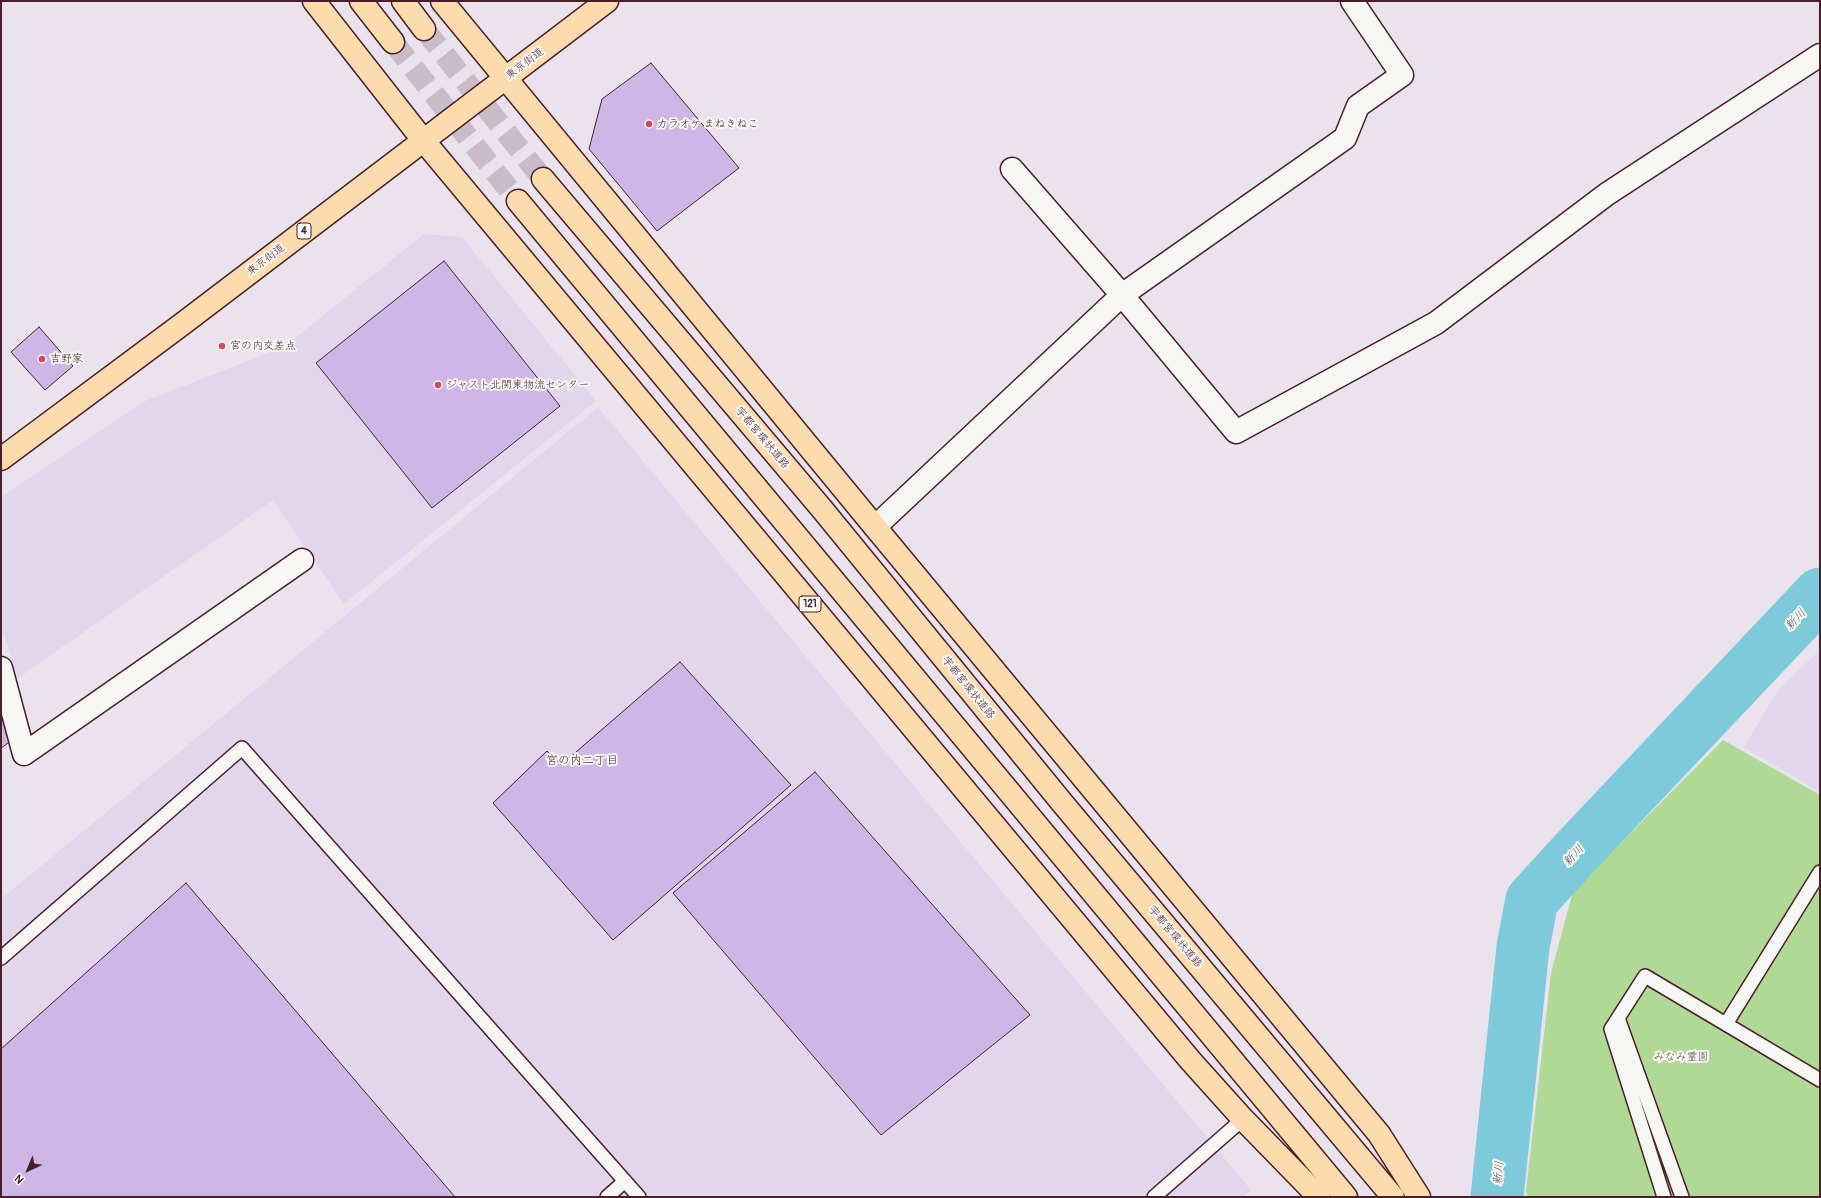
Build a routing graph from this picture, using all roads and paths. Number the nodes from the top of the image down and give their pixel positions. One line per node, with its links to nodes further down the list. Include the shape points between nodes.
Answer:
1 (314, 1): 11 (highway, 121)
2 (361, 1): 8 (highway)
3 (403, 1): 7 (highway)
4 (442, 1): 10 (highway)
5 (607, 1): 10 (highway, 東京街道 / 4)
6 (1352, 1): 15 (street, via 1402,74 1358,106 1345,138)
7 (424, 29)
8 (393, 42)
9 (1820, 55): 15 (street, via 1606,194 1436,323 1236,432)
10 (505, 79): 11 (highway, 東京街道 / 4); 17 (highway)
11 (423, 140): 16 (highway, 東京街道 / 4); 25 (highway, 121, via 1190,1060)
12 (1012, 169): 15 (street)
13 (543, 179): 33 (highway, 宇都宮環状道路, via 817,503 1064,805)
14 (518, 201): 32 (highway)
15 (1122, 295): 17 (street)
16 (1, 459)
17 (875, 527): 34 (highway, via 1374,1127)
18 (302, 560): 19 (street, via 24,754)
19 (1, 668)
20 (1820, 872): 23 (lane)
21 (1, 958): 26 (lane, via 242,748)
22 (1618, 1018): 23 (lane, via 1645,976); 35 (lane, via 1611,1029); 36 (lane)
23 (1726, 1024): 24 (lane)
24 (1820, 1080)
25 (1243, 1119): 29 (lane); 30 (street); 31 (highway, 121)
26 (625, 1181): 27 (lane); 28 (lane)
27 (607, 1197)
28 (639, 1197)
29 (1154, 1197)
30 (1311, 1197)
31 (1319, 1197)
32 (1346, 1197)
33 (1393, 1197)
34 (1419, 1197)
35 (1664, 1197)
36 (1682, 1197)

